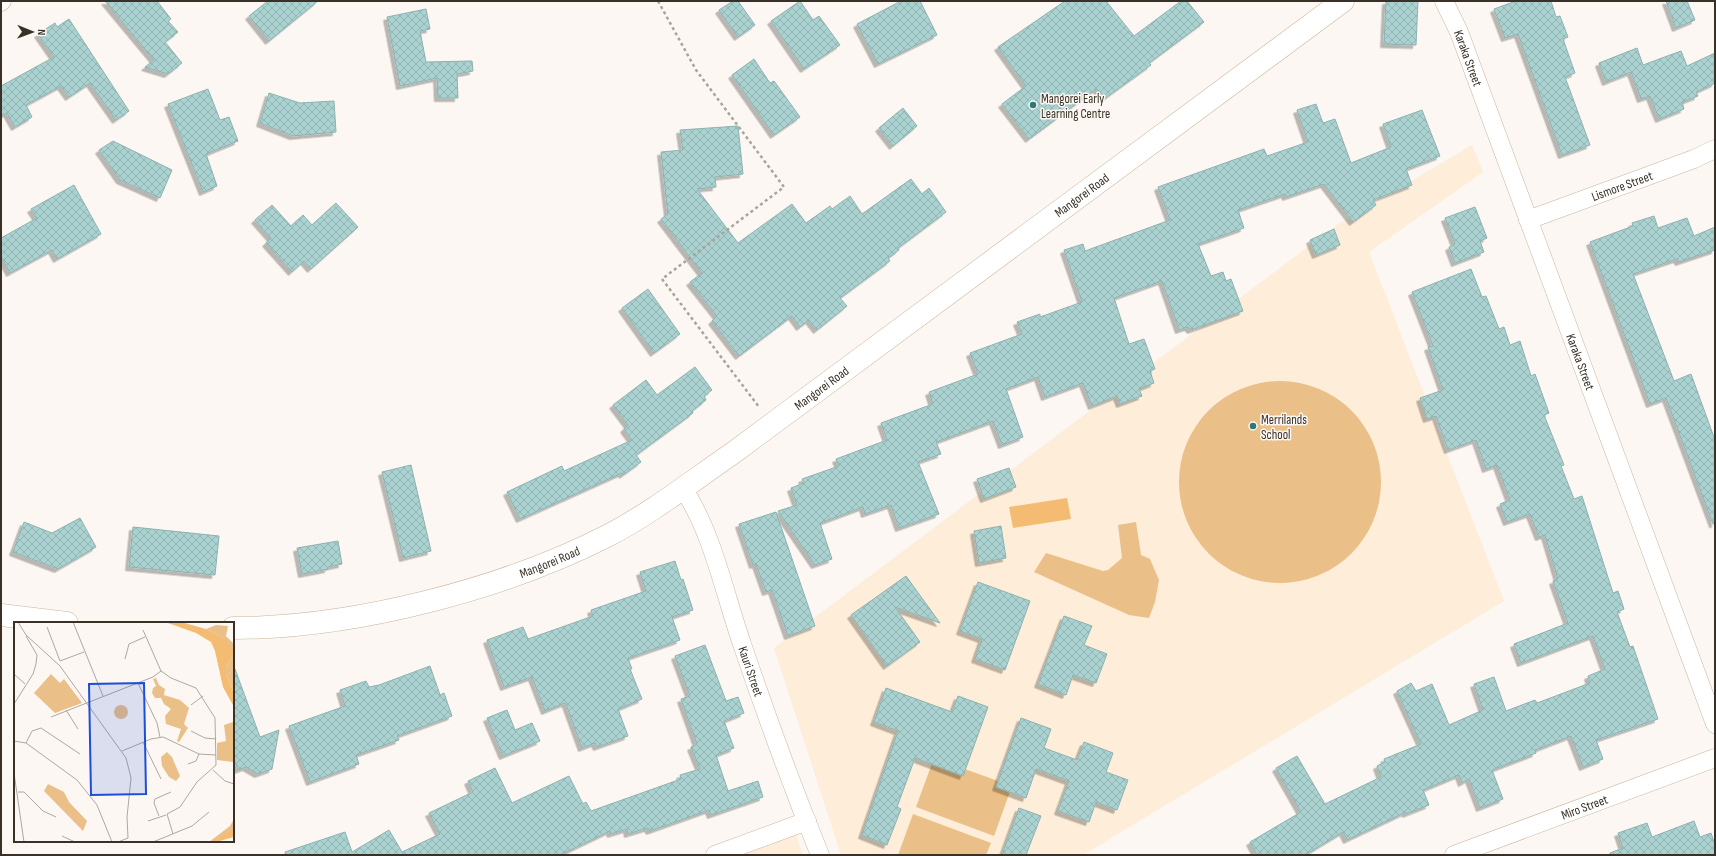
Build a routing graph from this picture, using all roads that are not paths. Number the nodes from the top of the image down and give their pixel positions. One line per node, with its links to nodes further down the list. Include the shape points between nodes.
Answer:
1 (1343, 1): 5 (main road, Mangorei Road)
2 (1444, 1): 4 (street, Karaka Street)
3 (1715, 149): 4 (street, Lismore Street)
4 (1528, 220): 9 (street, Karaka Street)
5 (683, 488): 8 (main road, Mangorei Road, via 607,536 524,572 467,590 397,608 331,620 262,628); 11 (street, Kauri Street, via 694,506 725,585 742,643)
6 (1, 615): 7 (main road)
7 (59, 622)
8 (234, 628)
9 (1715, 724)
10 (1715, 758): 14 (street, Miro Street)
11 (807, 821): 12 (street); 13 (street, Kauri Street)
12 (715, 855)
13 (820, 855)
14 (1454, 855)

